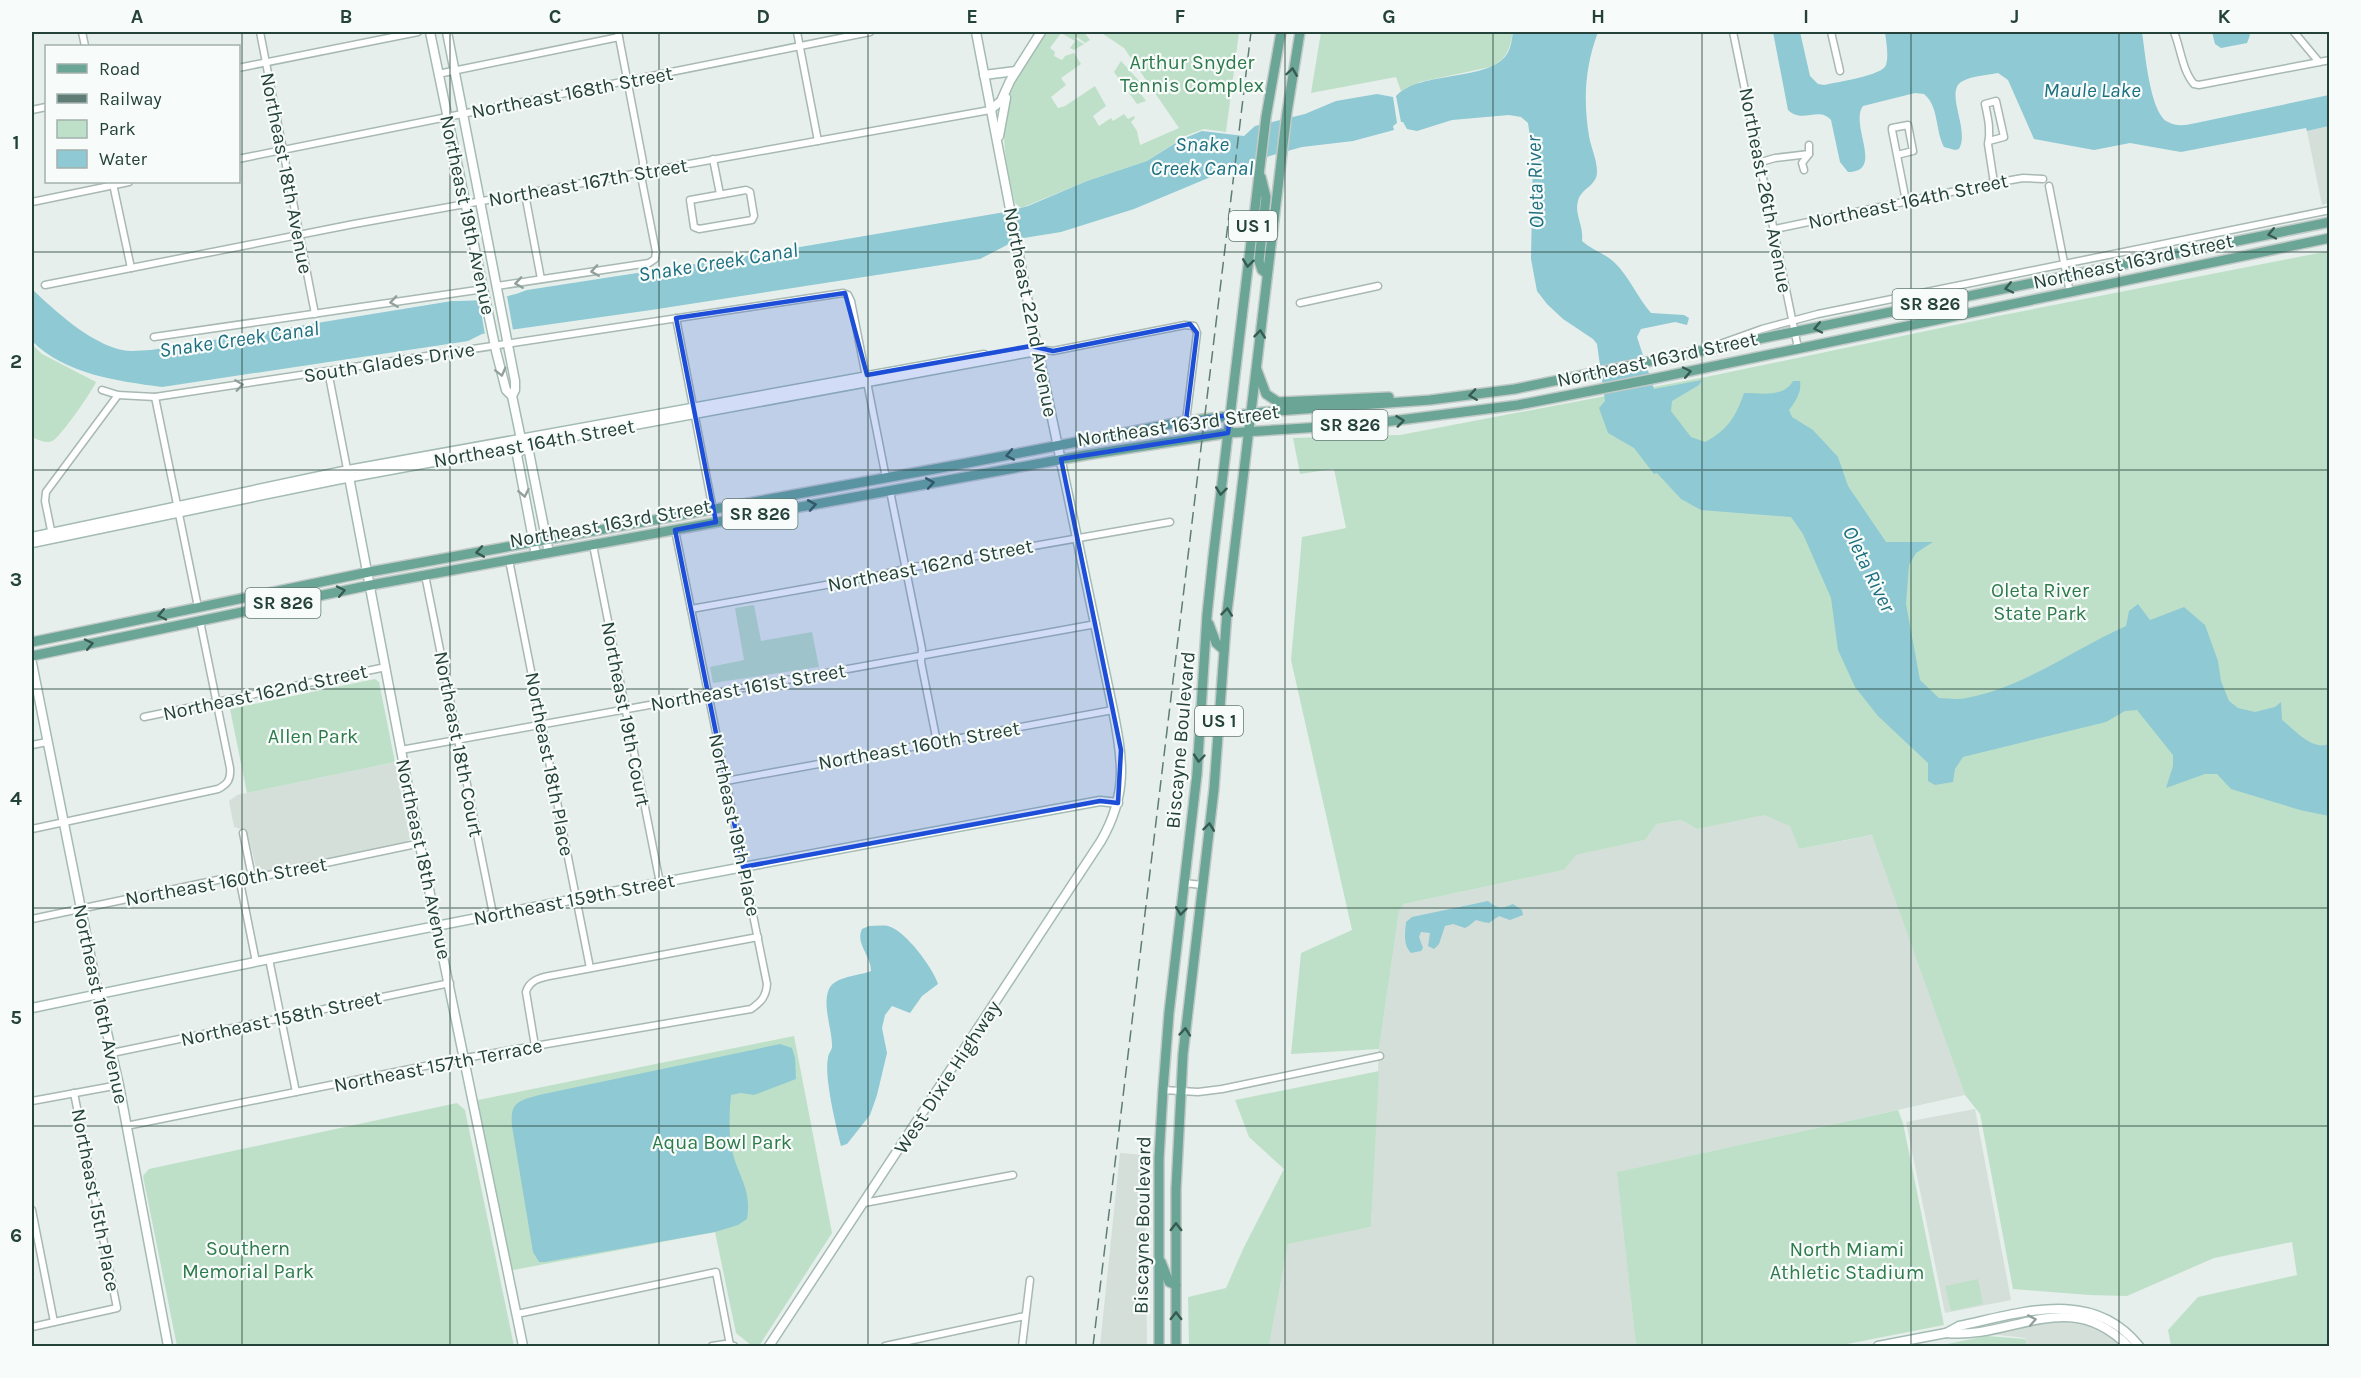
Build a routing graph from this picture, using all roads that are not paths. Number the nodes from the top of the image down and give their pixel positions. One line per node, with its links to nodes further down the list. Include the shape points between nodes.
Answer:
1 (260, 32): 19 (street, Northeast 18th Avenue)
2 (418, 32): 19 (street)
3 (430, 32): 24 (street, Northeast 19th Avenue)
4 (447, 32): 21 (street, Northeast 19th Avenue)
5 (797, 32): 16 (street)
6 (870, 32): 16 (street, Northeast 168th Street)
7 (976, 32): 25 (street, Northeast 22nd Avenue)
8 (1041, 32): 22 (street)
9 (1281, 32): 41 (main road, Biscayne Boulevard / US 1)
10 (1300, 32): 61 (main road, Biscayne Boulevard / US 1, one-way to 10)
11 (1733, 32): 40 (street, Northeast 26th Avenue)
12 (1831, 32): 23 (street)
13 (2174, 32): 18 (street, via 2186,73 2194,84)
14 (2294, 32): 18 (street)
15 (619, 34): 21 (street); 26 (street)
16 (800, 45): 26 (street, Northeast 168th Street); 31 (street)
17 (2330, 60): 18 (street)
18 (2319, 62)
19 (266, 63): 20 (street); 34 (street, Northeast 18th Avenue)
20 (240, 68)
21 (455, 71): 24 (street); 29 (street, Northeast 19th Avenue)
22 (1016, 71): 25 (street); 27 (street)
23 (1840, 71)
24 (438, 74): 30 (street, Northeast 19th Avenue)
25 (984, 75): 28 (street, Northeast 22nd Avenue)
26 (627, 81): 29 (street, Northeast 168th Street); 43 (street)
27 (1010, 81): 28 (street, via 1001,101); 37 (street, via 999,131)
28 (990, 110): 31 (street, Northeast 167th Street); 37 (street, Northeast 22nd Avenue)
29 (464, 114): 30 (street, Northeast 168th Street); 50 (street, Northeast 19th Avenue)
30 (448, 117): 34 (street, Northeast 168th Street); 53 (street, Northeast 19th Avenue)
31 (818, 141): 39 (street, Northeast 167th Street)
32 (1989, 141): 32 (street, via 1985,104 1997,102 2004,137); 46 (street)
33 (1809, 145): 35 (street)
34 (284, 150): 38 (street, Northeast 168th Street); 57 (street, Northeast 18th Avenue)
35 (1809, 154): 40 (street); 42 (street, via 1802,163)
36 (1897, 155): 36 (street, via 1892,128 1909,126 1913,151); 51 (street)
37 (1000, 157): 78 (street, Northeast 22nd Avenue)
38 (240, 159)
39 (712, 159): 43 (street, Northeast 167th Street); 49 (street)
40 (1761, 162): 56 (street, Northeast 26th Avenue)
41 (1260, 167): 61 (main road, via 1266,197 1259,261); 92 (main road, Biscayne Boulevard / US 1, one-way to 92)
42 (1804, 170)
43 (642, 172): 48 (street, Northeast 167th Street); 63 (street, one-way to 63, via 655,259)
44 (2043, 179): 46 (street, Northeast 164th Street)
45 (113, 183): 52 (street); 60 (street)
46 (1994, 183): 51 (street, Northeast 164th Street)
47 (2049, 186): 59 (street)
48 (525, 194): 50 (street, Northeast 167th Street); 63 (street)
49 (720, 194): 49 (street, via 749,190 753,218 696,229 690,200)
50 (481, 201): 53 (street, Northeast 167th Street); 65 (street, Northeast 19th Avenue)
51 (1906, 201): 56 (street, Northeast 164th Street)
52 (32, 202)
53 (465, 204): 57 (street, Northeast 167th Street); 67 (street, Northeast 19th Avenue)
54 (2330, 210): 59 (street, Northeast 163rd Street)
55 (2330, 222): 62 (main road, Northeast 163rd Street / SR 826, one-way to 62)
56 (1775, 229): 72 (street, Northeast 26th Avenue)
57 (301, 236): 60 (street, Northeast 167th Street); 70 (street, Northeast 18th Avenue)
58 (2330, 238): 68 (main road, Northeast 163rd Street / SR 826)
59 (2064, 264): 62 (street); 72 (street, Northeast 163rd Street)
60 (130, 268): 64 (street, Northeast 167th Street)
61 (1267, 274): 80 (main road, Biscayne Boulevard / US 1, one-way to 61)
62 (2066, 276): 68 (street); 73 (main road, Northeast 163rd Street / SR 826, one-way to 73)
63 (541, 279): 65 (street, one-way to 65)
64 (45, 285)
65 (497, 286): 75 (street, Northeast 19th Avenue)
66 (1378, 286): 69 (street)
67 (484, 289): 70 (street, one-way to 70); 76 (street, Northeast 19th Avenue)
68 (2070, 293): 77 (main road, Northeast 163rd Street / SR 826)
69 (1300, 303)
70 (315, 314): 74 (street)
71 (676, 318): 75 (street, South Glades Drive); 82 (street, South Glades Drive, via 847,294); 90 (street)
72 (1792, 321): 73 (street, Northeast 26th Avenue); 79 (street, Northeast 163rd Street)
73 (1795, 332): 77 (street, Northeast 26th Avenue); 79 (main road, Northeast 163rd Street / SR 826)
74 (154, 336)
75 (508, 344): 76 (street, South Glades Drive); 86 (street, Northeast 19th Avenue, via 515,381)
76 (495, 346): 81 (street, South Glades Drive); 86 (street, Northeast 19th Avenue, one-way to 86, via 506,390)
77 (1798, 348): 89 (main road, Northeast 163rd Street / SR 826, one-way to 77)
78 (1037, 349): 82 (street, Northeast 164th Street); 93 (street, Northeast 164th Street, via 1053,351 1194,326 1197,333); 97 (street, Northeast 22nd Avenue)
79 (1697, 352): 83 (main road, Northeast 163rd Street / SR 826)
80 (1256, 369): 88 (main road, via 1266,394 1275,402 1395,397); 91 (main road, Biscayne Boulevard / US 1)
81 (328, 371): 87 (street, South Glades Drive, one-way to 81); 99 (street, Northeast 18th Avenue)
82 (867, 379): 90 (street, Northeast 164th Street); 101 (street)
83 (1515, 389): 88 (main road, Northeast 163rd Street / SR 826, one-way to 88); 89 (main road)
84 (102, 390): 85 (street, South Glades Drive)
85 (118, 395): 87 (street, South Glades Drive); 110 (street, via 48,487 45,501)
86 (512, 396): 96 (street, Northeast 19th Avenue)
87 (155, 397): 104 (street)
88 (1405, 402): 91 (main road, Northeast 163rd Street / SR 826)
89 (1518, 405): 94 (main road, Northeast 163rd Street / SR 826, one-way to 89, via 1368,424)
90 (695, 411): 96 (street, Northeast 164th Street); 105 (street)
91 (1251, 413): 92 (main road, Northeast 163rd Street / SR 826); 94 (main road, Biscayne Boulevard / US 1)
92 (1230, 415): 93 (main road, Northeast 163rd Street / SR 826); 95 (main road, Biscayne Boulevard / US 1)
93 (1186, 421): 97 (main road, Northeast 163rd Street / SR 826)
94 (1249, 431): 95 (main road, Northeast 163rd Street / SR 826); 135 (main road, Biscayne Boulevard / US 1, one-way to 94)
95 (1228, 433): 98 (main road, Northeast 163rd Street / SR 826); 129 (main road, Biscayne Boulevard / US 1, one-way to 129)
96 (523, 442): 99 (street, Northeast 164th Street); 113 (street, Northeast 19th Avenue, via 530,452); 114 (street, Northeast 19th Avenue, one-way to 114, via 517,455)
97 (1057, 446): 98 (street, Northeast 22nd Avenue); 100 (main road, Northeast 163rd Street / SR 826, one-way to 100)
98 (1061, 459): 102 (main road, Northeast 163rd Street / SR 826, one-way to 98); 112 (street, Northeast 22nd Avenue)
99 (348, 473): 104 (street, Northeast 164th Street); 121 (street, Northeast 18th Avenue)
100 (908, 474): 101 (main road, Northeast 163rd Street / SR 826); 102 (main road, via 895,482)
101 (886, 478): 103 (main road, via 880,487); 105 (main road, Northeast 163rd Street / SR 826)
102 (890, 491): 103 (main road, Northeast 163rd Street / SR 826); 120 (street)
103 (865, 495): 107 (main road, Northeast 163rd Street / SR 826, one-way to 103)
104 (178, 510): 110 (street, Northeast 164th Street); 126 (street)
105 (713, 510): 107 (main road); 108 (main road, Northeast 163rd Street / SR 826)
106 (1170, 522): 112 (street, Northeast 162nd Street)
107 (694, 526): 109 (main road, Northeast 163rd Street / SR 826)
108 (612, 528): 113 (main road, Northeast 163rd Street / SR 826); 116 (main road, via 597,537)
109 (675, 530): 116 (main road, Northeast 163rd Street / SR 826); 127 (street, Northeast 19th Place)
110 (52, 535): 111 (street, Northeast 164th Street); 115 (street, Northeast 164th Street)
111 (32, 537)
112 (1078, 538): 120 (street, Northeast 162nd Street); 131 (street, Northeast 22nd Avenue)
113 (546, 539): 114 (main road, Northeast 163rd Street / SR 826); 117 (street, Northeast 19th Avenue)
114 (534, 542): 118 (street, Northeast 19th Avenue); 121 (main road, Northeast 163rd Street / SR 826, one-way to 121)
115 (32, 543)
116 (593, 545): 117 (main road, Northeast 163rd Street / SR 826); 142 (street, Northeast 19th Court)
117 (549, 553): 118 (main road, Northeast 163rd Street / SR 826)
118 (536, 555): 119 (main road, Northeast 163rd Street / SR 826)
119 (509, 560): 122 (main road, Northeast 163rd Street / SR 826); 145 (street, Northeast 18th Place)
120 (905, 570): 127 (street, Northeast 162nd Street); 137 (street)
121 (369, 572): 123 (street, Northeast 18th Avenue); 124 (main road, Northeast 163rd Street / SR 826)
122 (426, 575): 123 (main road, Northeast 163rd Street / SR 826); 146 (street, Northeast 18th Court)
123 (371, 585): 128 (main road, Northeast 163rd Street / SR 826, one-way to 123); 139 (street, Northeast 18th Avenue)
124 (282, 590): 125 (main road, Northeast 163rd Street / SR 826); 128 (main road, via 281,595)
125 (219, 603): 126 (main road, Northeast 163rd Street / SR 826); 130 (main road)
126 (198, 607): 132 (main road); 133 (main road, Northeast 163rd Street / SR 826, one-way to 133)
127 (691, 609): 140 (street, Northeast 19th Place)
128 (253, 610): 130 (main road, Northeast 163rd Street / SR 826)
129 (1207, 615): 135 (main road, via 1216,643); 161 (main road, Biscayne Boulevard / US 1, one-way to 161)
130 (200, 621): 132 (main road, Northeast 163rd Street / SR 826); 141 (street)
131 (1096, 624): 137 (street, Northeast 161st Street); 143 (street, Northeast 22nd Avenue)
132 (178, 625): 136 (main road, Northeast 163rd Street / SR 826, one-way to 132)
133 (50, 638): 134 (main road, Northeast 163rd Street / SR 826); 136 (main road)
134 (32, 642)
135 (1224, 650): 162 (main road, Biscayne Boulevard / US 1, one-way to 135, via 1216,771)
136 (32, 654)
137 (921, 656): 140 (street, Northeast 161st Street); 148 (street)
138 (32, 663): 147 (street, Northeast 16th Avenue)
139 (386, 667): 141 (street, Northeast 162nd Street); 150 (street, Northeast 18th Avenue)
140 (708, 694): 142 (street, Northeast 161st Street); 151 (street, Northeast 19th Place)
141 (216, 703): 144 (street, Northeast 162nd Street); 153 (street, via 230,768 227,783 218,789)
142 (625, 710): 145 (street, Northeast 161st Street); 160 (street, Northeast 19th Court)
143 (1113, 710): 148 (street, Northeast 160th Street); 152 (street, Northeast 22nd Avenue, via 1122,761)
144 (144, 717)
145 (542, 725): 146 (street, Northeast 161st Street); 163 (street, Northeast 18th Place)
146 (459, 740): 150 (street, Northeast 161st Street); 165 (street, Northeast 18th Court)
147 (47, 741): 149 (street); 153 (street, Northeast 16th Avenue)
148 (937, 742): 151 (street, Northeast 160th Street)
149 (32, 745)
150 (401, 750): 156 (street, Northeast 18th Avenue)
151 (726, 781): 157 (street, Northeast 19th Place)
152 (1118, 803): 157 (street, Northeast 159th Street, via 1100,801); 191 (street, West Dixie Highway, via 1101,841)
153 (63, 822): 154 (street); 164 (street, Northeast 16th Avenue)
154 (32, 829)
155 (243, 833): 159 (street)
156 (420, 843): 159 (street, Northeast 160th Street); 167 (street, Northeast 18th Avenue)
157 (743, 867): 160 (street, Northeast 159th Street); 168 (street, Northeast 19th Place)
158 (239, 877): 159 (street, Northeast 160th Street); 164 (street, Northeast 160th Street); 170 (street)
159 (252, 877)
160 (660, 883): 163 (street, Northeast 159th Street)
161 (1185, 883): 162 (street); 172 (main road, Biscayne Boulevard / US 1, one-way to 172)
162 (1202, 885): 173 (main road, Biscayne Boulevard / US 1)
163 (577, 898): 165 (street, Northeast 159th Street); 171 (street, Northeast 18th Place)
164 (81, 909): 166 (street, Northeast 160th Street); 175 (street, Northeast 16th Avenue)
165 (493, 914): 167 (street, Northeast 159th Street)
166 (32, 919)
167 (438, 924): 169 (street, Northeast 159th Street); 174 (street, Northeast 18th Avenue)
168 (758, 937): 171 (street); 177 (street, Northeast 19th Place, via 767,992)
169 (269, 959): 170 (street, Northeast 159th Street); 178 (street)
170 (256, 962): 175 (street, Northeast 159th Street)
171 (590, 968): 179 (street, via 529,984 526,992)
172 (1174, 975): 173 (main road); 184 (main road, Biscayne Boulevard / US 1)
173 (1192, 978): 185 (main road, Biscayne Boulevard / US 1, one-way to 173)
174 (450, 983): 178 (street, Northeast 158th Street); 182 (street, Northeast 18th Avenue)
175 (98, 994): 176 (street, Northeast 159th Street); 180 (street, Northeast 16th Avenue)
176 (32, 1008)
177 (751, 1009): 179 (street, Northeast 157th Terrace)
178 (281, 1018): 180 (street, Northeast 158th Street); 186 (street)
179 (535, 1046): 182 (street, Northeast 157th Terrace)
180 (112, 1053): 183 (street, Northeast 16th Avenue)
181 (1380, 1056): 185 (street, via 1222,1089)
182 (465, 1058): 186 (street, Northeast 157th Terrace); 196 (street, Northeast 18th Avenue)
183 (119, 1085): 187 (street); 189 (street, Northeast 16th Avenue)
184 (1163, 1090): 185 (street); 193 (main road, Biscayne Boulevard / US 1)
185 (1181, 1091): 195 (main road, Biscayne Boulevard / US 1, one-way to 185)
186 (296, 1092): 189 (street, Northeast 157th Terrace)
187 (74, 1093): 188 (street); 199 (street, Northeast 15th Place, via 117,1308)
188 (32, 1101)
189 (126, 1126): 204 (street, Northeast 16th Avenue)
190 (1013, 1175): 191 (street)
191 (864, 1203): 207 (street, West Dixie Highway)
192 (32, 1210): 199 (street)
193 (1158, 1254): 195 (main road, via 1169,1282); 210 (main road, Biscayne Boulevard / US 1)
194 (1030, 1280): 197 (street)
195 (1176, 1286): 211 (main road, Biscayne Boulevard / US 1, one-way to 195)
196 (517, 1314): 203 (street, via 716,1272); 205 (street, Northeast 18th Avenue)
197 (1025, 1316): 208 (street); 209 (street)
198 (2007, 1316): 201 (street); 202 (street, via 1959,1326); 214 (street, via 2055,1308 2091,1314 2119,1327)
199 (54, 1322): 200 (street)
200 (32, 1327)
201 (1990, 1329): 202 (street, via 1961,1335); 213 (street, one-way to 213, via 2040,1318 2074,1318 2106,1329)
202 (1946, 1333): 212 (street)
203 (732, 1346): 206 (street)
204 (168, 1347)
205 (523, 1347)
206 (712, 1347)
207 (769, 1347)
208 (885, 1347)
209 (1022, 1347)
210 (1159, 1347)
211 (1176, 1347)
212 (1878, 1347)
213 (2128, 1347)
214 (2139, 1347)

